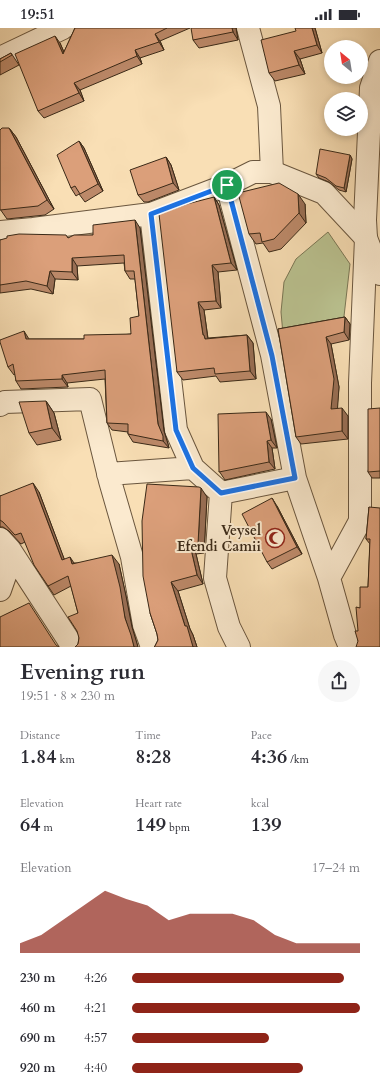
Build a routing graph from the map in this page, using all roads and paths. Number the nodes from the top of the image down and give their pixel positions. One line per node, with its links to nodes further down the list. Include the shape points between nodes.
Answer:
1 (63, 28): 3 (street)
2 (248, 28): 5 (street, via 269,106)
3 (0, 58)
4 (380, 61): 8 (street, via 371,88)
5 (272, 172): 6 (street, via 253,172); 8 (street, via 324,193)
6 (227, 185): 7 (street); 14 (street, via 272,356)
7 (151, 214): 9 (street); 12 (street, via 176,430)
8 (371, 225): 10 (street); 17 (street, via 360,383 360,521)
9 (0, 232)
10 (380, 274)
11 (0, 405): 13 (street, via 5,402 90,399)
12 (193, 468): 13 (street); 15 (street)
13 (108, 474): 20 (street, via 132,557 144,625)
14 (295, 478): 15 (street); 17 (street)
15 (221, 493): 21 (street, via 215,578 229,627)
16 (5, 544): 18 (street, via 8,567); 19 (street)
17 (329, 578): 22 (street)
18 (0, 590)
19 (73, 647)
20 (152, 647)
21 (239, 647)
22 (350, 647)

